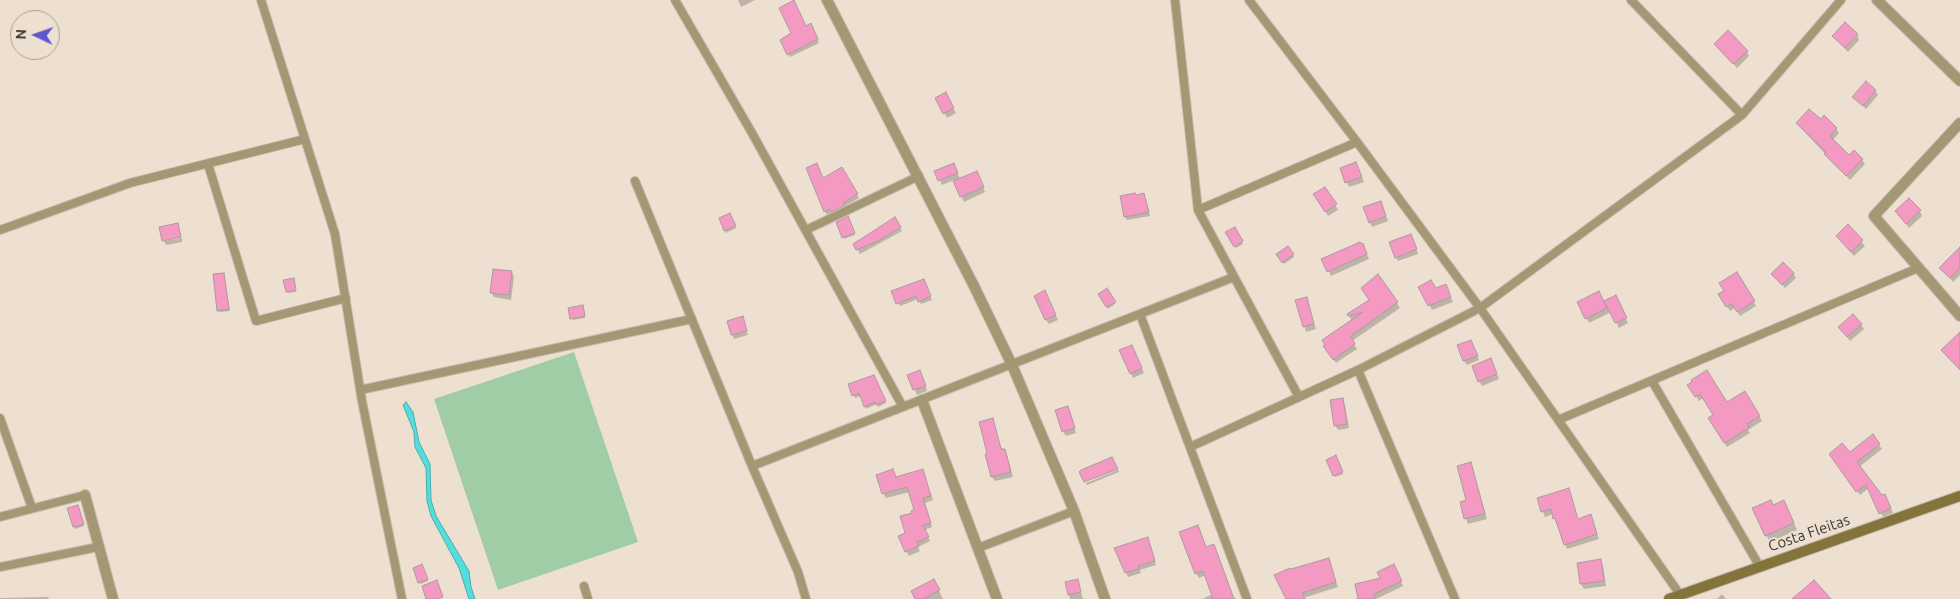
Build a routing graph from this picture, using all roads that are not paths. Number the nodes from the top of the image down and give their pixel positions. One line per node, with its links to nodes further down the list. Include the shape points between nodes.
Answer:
1 (261, 0): 12 (lane)
2 (675, 0): 19 (lane)
3 (827, 0): 15 (street)
4 (1175, 0): 17 (lane)
5 (1249, 0): 13 (lane)
6 (1631, 0): 10 (lane)
7 (1841, 0): 10 (lane)
8 (1877, 0): 9 (street)
9 (1960, 82)
10 (1742, 115): 23 (lane)
11 (1960, 123): 20 (street, via 1874,216)
12 (305, 139): 14 (lane); 22 (lane, via 335,234)
13 (1357, 142): 17 (lane); 23 (lane)
14 (208, 164): 18 (lane, via 130,184); 22 (lane, via 256,322)
15 (919, 176): 19 (lane); 27 (street)
16 (635, 181): 26 (lane)
17 (1198, 210): 21 (lane)
18 (0, 230)
19 (806, 230): 33 (lane)
20 (1918, 268): 25 (street); 29 (lane)
21 (1234, 277): 24 (lane); 31 (lane)
22 (346, 298): 30 (lane)
23 (1480, 308): 28 (lane); 35 (lane)
24 (1140, 314): 27 (lane); 36 (lane)
25 (1960, 316)
26 (692, 319): 30 (lane); 37 (lane)
27 (1012, 365): 32 (lane); 41 (street)
28 (1358, 370): 31 (lane); 56 (lane)
29 (1652, 381): 35 (lane); 45 (lane)
30 (360, 390): 50 (lane)
31 (1299, 397): 36 (lane)
32 (922, 400): 33 (lane); 44 (street)
33 (903, 407): 37 (lane)
34 (0, 418): 40 (lane)
35 (1558, 420): 48 (lane)
36 (1190, 447): 55 (lane)
37 (752, 466): 52 (lane, via 798,572)
38 (85, 495): 40 (lane); 43 (street)
39 (1960, 496): 45 (main road, Costa Fleitas)
40 (32, 508): 42 (lane)
41 (1074, 511): 44 (lane); 54 (street)
42 (0, 516)
43 (98, 547): 46 (lane); 49 (street)
44 (978, 548): 53 (street)
45 (1760, 567): 48 (main road, Costa Fleitas)
46 (0, 568)
47 (584, 586): 51 (lane)
48 (1681, 596): 57 (main road, Costa Fleitas)
49 (113, 599)
50 (402, 599)
51 (588, 599)
52 (806, 599)
53 (997, 599)
54 (1105, 599)
55 (1247, 599)
56 (1455, 599)
57 (1669, 599)

